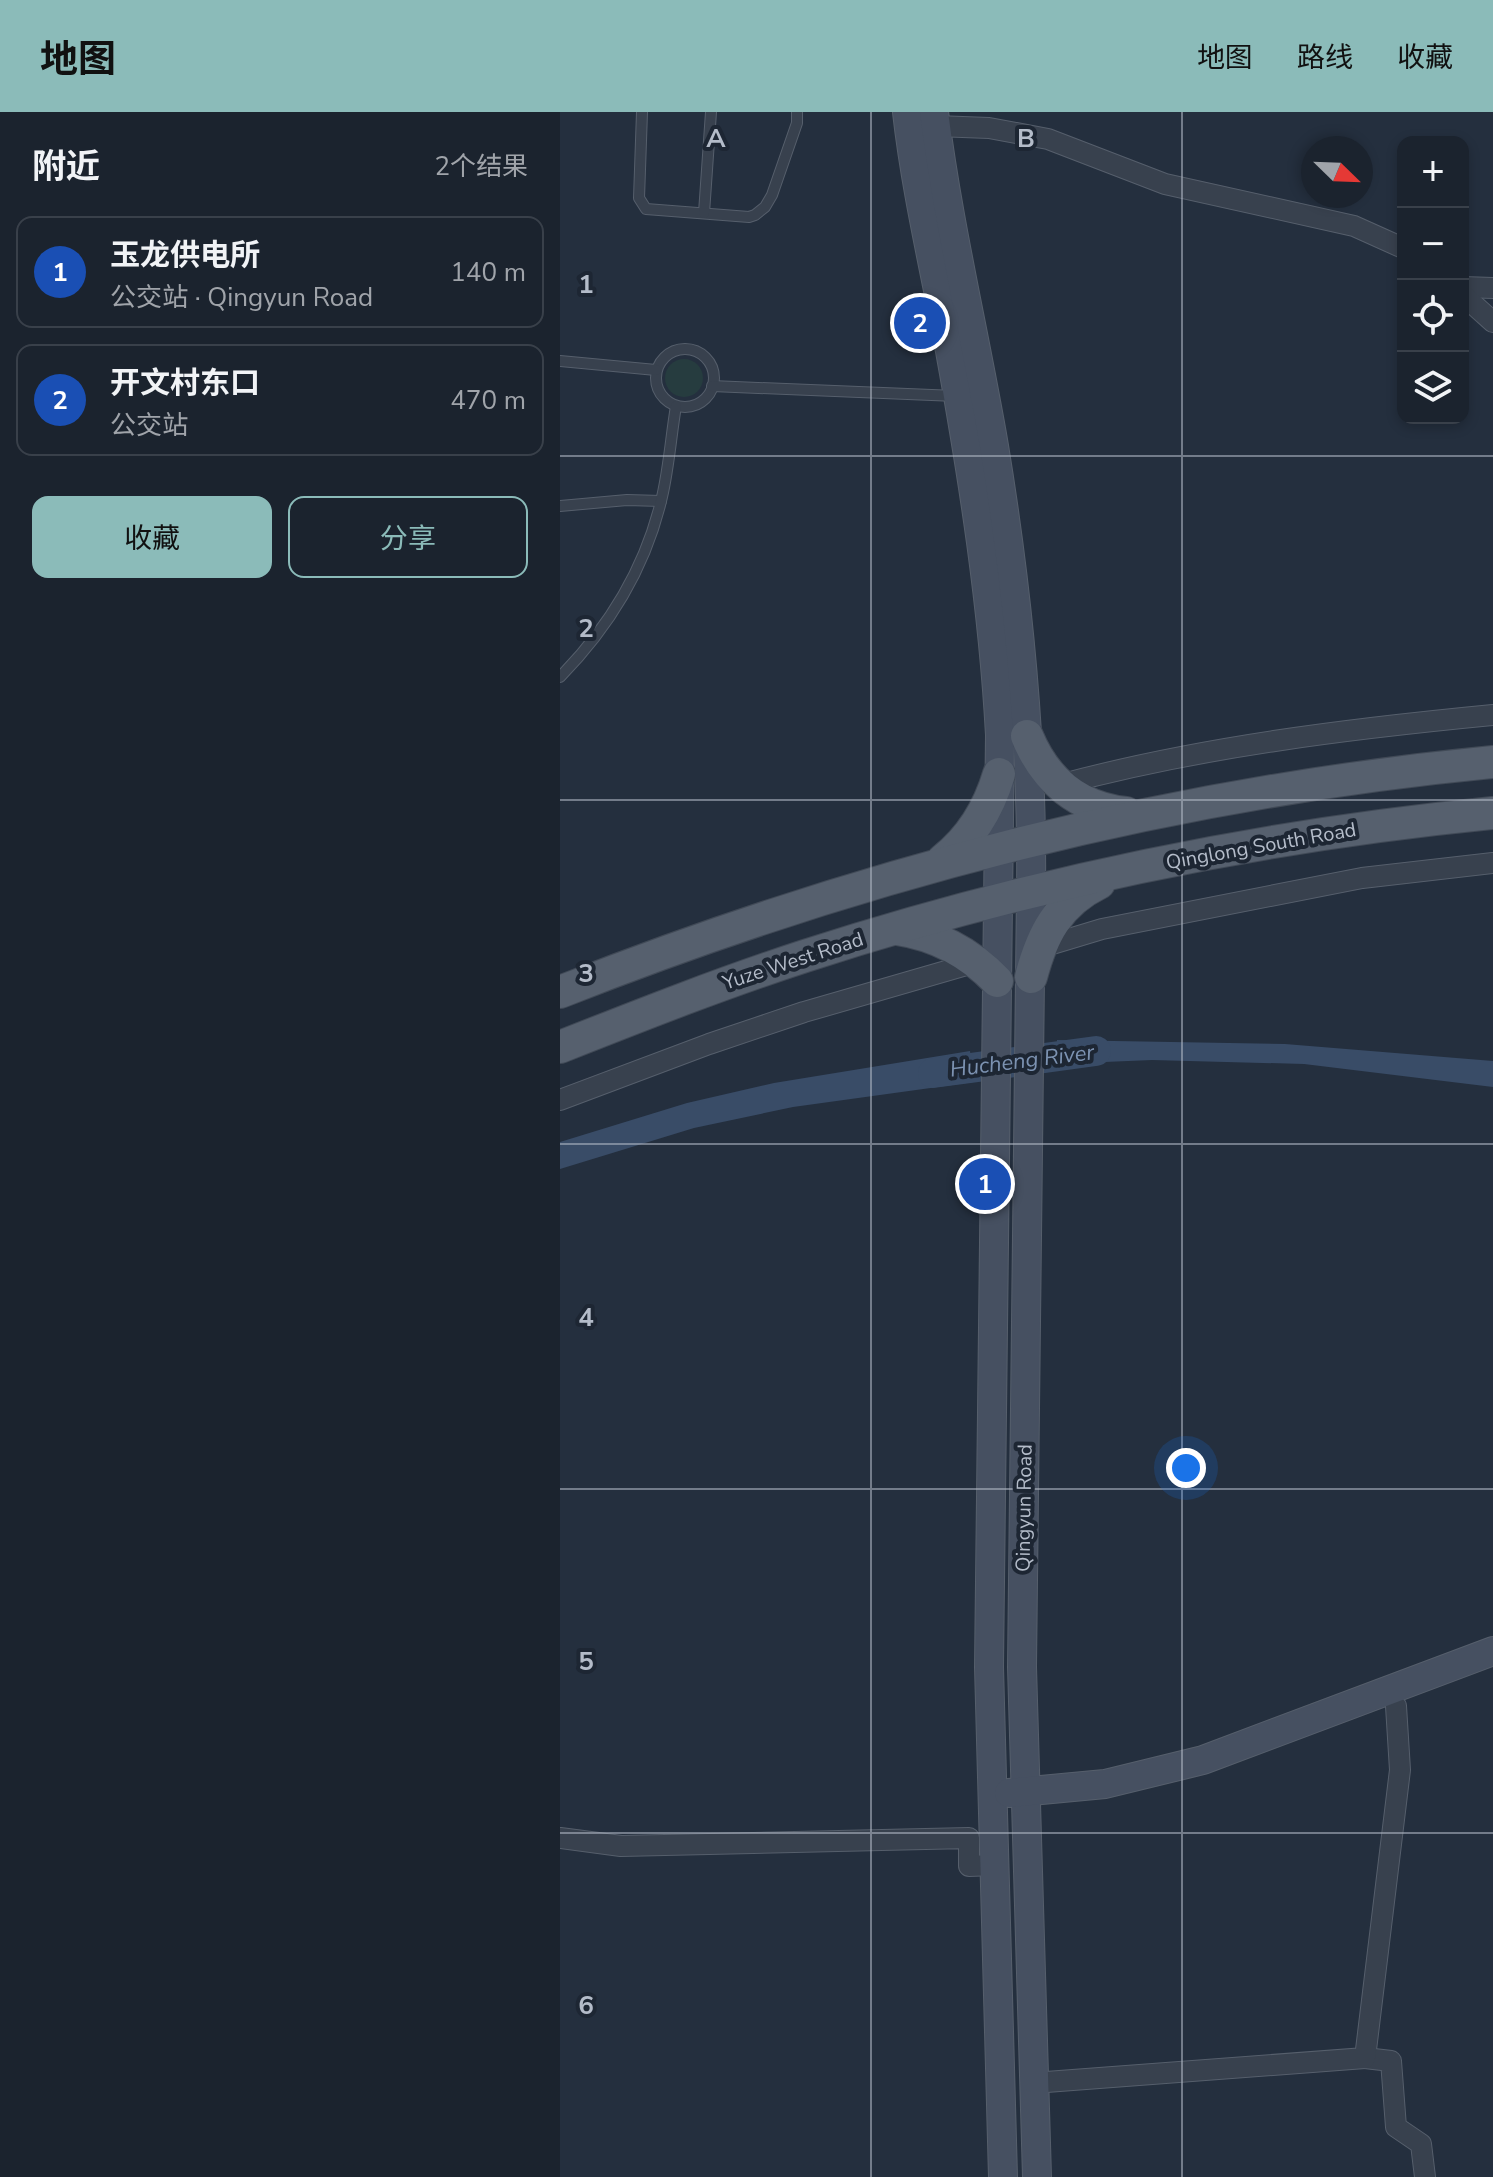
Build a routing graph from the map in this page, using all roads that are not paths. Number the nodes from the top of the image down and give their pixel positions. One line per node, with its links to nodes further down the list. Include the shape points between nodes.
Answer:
1 (642, 112): 7 (lane, via 639,198 646,209)
2 (711, 112): 7 (lane)
3 (797, 112): 7 (lane, via 765,207 749,217)
4 (907, 112): 16 (main road, Qingyun Road)
5 (935, 119): 6 (street); 22 (main road, Qingyun Road, via 1010,549)
6 (979, 120): 8 (street, via 1048,139 1165,184 1354,226)
7 (704, 213)
8 (1397, 245)
9 (1469, 287): 10 (street)
10 (1493, 288)
11 (1469, 300): 12 (street)
12 (1493, 322)
13 (560, 361): 14 (lane)
14 (656, 370): 15 (lane, via 672,352 696,351 709,361); 17 (lane, via 660,394)
15 (712, 386): 16 (lane); 17 (lane, via 697,404)
16 (958, 396): 24 (main road, Qingyun Road, via 992,618)
17 (676, 406): 18 (lane)
18 (661, 501): 19 (lane); 20 (lane, via 644,554 617,608)
19 (560, 506)
20 (560, 677)
21 (1493, 715): 25 (street, via 1249,746)
22 (1027, 736): 25 (main road); 28 (main road, Qingyun Road)
23 (1493, 762): 26 (main road)
24 (999, 774): 29 (main road, Qingyun Road); 30 (main road, via 982,817)
25 (1059, 785): 26 (main road, via 1097,808 1129,814)
26 (1161, 810): 28 (main road)
27 (1493, 813): 32 (main road, Qinglong South Road, via 1340,831)
28 (1032, 839): 29 (main road); 33 (main road, Qingyun Road)
29 (998, 847): 30 (main road); 34 (main road, Qingyun Road)
30 (938, 863): 38 (main road, via 730,928)
31 (1493, 863): 36 (street, via 1362,878 1102,929)
32 (1126, 870): 33 (main road, Qinglong South Road); 36 (main road, via 1070,902 1052,922)
33 (1031, 891): 34 (main road, Yuze West Road); 36 (main road, Qingyun Road)
34 (998, 900): 35 (main road, Yuze West Road); 37 (main road, Qingyun Road)
35 (894, 929): 37 (main road, via 937,939); 39 (main road, Yuze West Road, via 732,981)
36 (1035, 962): 44 (main road, Qingyun Road, via 1022,1667)
37 (987, 972): 40 (street, via 804,1012); 45 (main road, Qingyun Road, via 997,1024)
38 (560, 992)
39 (560, 1047)
40 (560, 1100)
41 (1493, 1651): 44 (main road, via 1203,1760)
42 (1493, 1668): 43 (main road)
43 (1396, 1706): 44 (main road, via 1177,1785 1107,1799); 48 (street, via 1400,1770)
44 (1025, 1800): 45 (main road); 49 (main road, Qingyun Road)
45 (992, 1801): 47 (main road, Qingyun Road)
46 (560, 1838): 47 (street, via 621,1846 969,1838 969,1866)
47 (994, 1865): 50 (main road, Qingyun Road)
48 (1365, 2058): 49 (street); 52 (street, via 1391,2061 1396,2127 1421,2144)
49 (1033, 2083): 51 (main road, Qingyun Road)
50 (1003, 2177)
51 (1037, 2177)
52 (1425, 2177)

